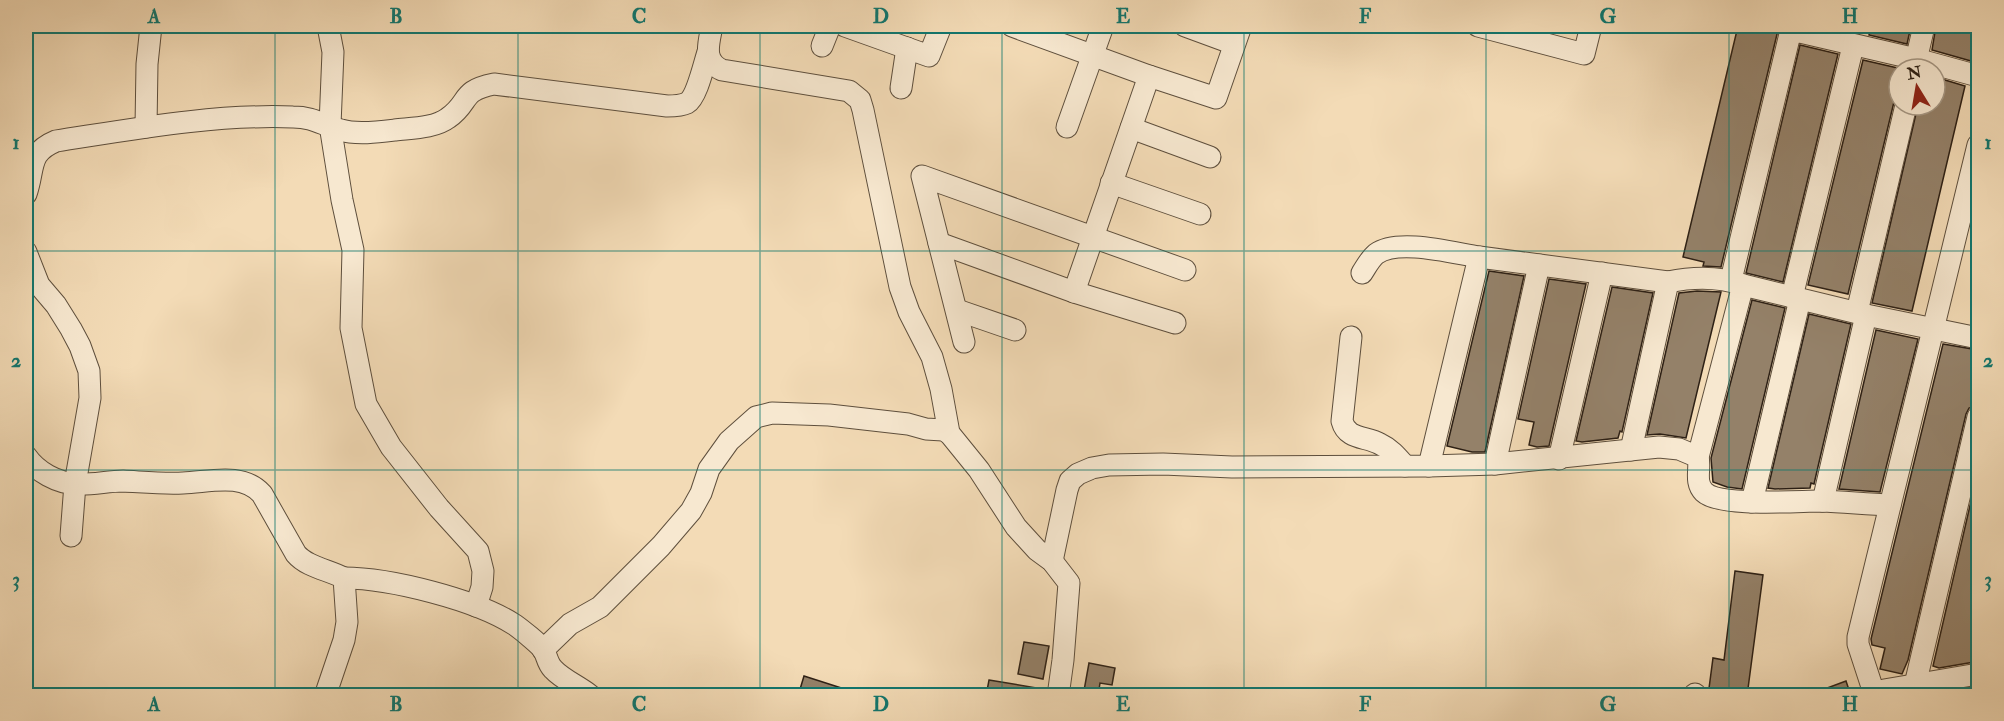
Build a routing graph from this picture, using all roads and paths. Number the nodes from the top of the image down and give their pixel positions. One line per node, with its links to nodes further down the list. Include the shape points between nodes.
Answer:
1 (151, 26): 27 (street)
2 (328, 26): 26 (street, via 333,52)
3 (712, 26): 17 (street)
4 (830, 26): 15 (street)
5 (845, 26): 16 (street)
6 (941, 26): 16 (street, via 929,56)
7 (1012, 26): 18 (street)
8 (1103, 26): 18 (street)
9 (1185, 26): 13 (street)
10 (1478, 26): 11 (street, via 1584,54)
11 (1591, 26)
12 (1924, 26): 20 (street)
13 (1238, 35): 22 (street, via 1216,98)
14 (1853, 45): 19 (street); 45 (street, via 1800,32 1790,34); 47 (street)
15 (822, 46)
16 (907, 48): 24 (street)
17 (708, 52): 26 (street, via 693,98 679,105 494,84 472,90 439,123 355,132); 57 (street, via 710,62 722,70 849,91 860,100 900,287 932,357)
18 (1093, 54): 22 (street); 28 (street)
19 (1892, 57)
20 (1917, 57)
21 (1947, 70): 23 (street)
22 (1149, 75): 29 (street)
23 (1978, 76)
24 (901, 88)
25 (1903, 117): 49 (street)
26 (330, 125): 27 (street, via 311,118 274,116); 72 (street, via 353,250 351,328 366,404 391,447 438,508 478,551 483,571)
27 (146, 128): 31 (street)
28 (1066, 128)
29 (1131, 128): 32 (street); 33 (street)
30 (1978, 145): 51 (street)
31 (31, 148): 34 (street, via 33,161)
32 (1210, 157)
33 (1111, 183): 35 (street); 36 (street)
34 (26, 194)
35 (1200, 214)
36 (1093, 236): 37 (street, via 922,176); 41 (street); 46 (street)
37 (939, 243): 46 (street); 48 (street)
38 (26, 252): 65 (street, via 39,285 80,346 88,371 90,398)
39 (1479, 257): 40 (street); 42 (street, via 1402,245 1375,255); 64 (street)
40 (1539, 265): 43 (street); 62 (street)
41 (1185, 270)
42 (1362, 273)
43 (1602, 273): 44 (street); 61 (street)
44 (1668, 282): 45 (street, via 1699,277); 58 (street)
45 (1737, 283): 47 (street); 60 (street)
46 (1074, 292): 50 (street)
47 (1796, 298): 49 (street); 67 (street)
48 (957, 310): 52 (street); 55 (street)
49 (1862, 314): 51 (street); 66 (street)
50 (1175, 323)
51 (1933, 327): 54 (street); 68 (street)
52 (1015, 330)
53 (1351, 337): 63 (street, via 1344,429 1379,443)
54 (1978, 338)
55 (964, 342)
56 (1978, 417): 75 (street)
57 (950, 433): 70 (street, via 1016,527); 73 (street, via 908,424 829,416 772,413 756,417 729,441 709,470 690,511 661,546 600,607 570,624)
58 (1630, 450): 60 (street, via 1670,447); 61 (street)
59 (26, 456): 65 (street, via 47,476)
60 (1698, 457): 67 (street, via 1698,482 1706,494)
61 (1559, 459): 62 (street)
62 (1495, 464): 64 (street)
63 (1405, 466): 64 (street); 70 (street, via 1163,464 1092,468 1078,474 1067,490)
64 (1429, 466)
65 (75, 484): 69 (street); 71 (street, via 248,482 262,494 301,560)
66 (1823, 501): 67 (street); 68 (street)
67 (1752, 502)
68 (1890, 505): 76 (street, via 1858,637)
69 (71, 536)
70 (1052, 561): 79 (street, via 1069,583)
71 (344, 578): 72 (street, via 385,581); 77 (street, via 348,622)
72 (476, 606): 73 (street, via 514,625)
73 (543, 650): 78 (street, via 554,671)
74 (1978, 674): 75 (street)
75 (1915, 685): 76 (street)
76 (1873, 694)
77 (325, 696)
78 (591, 696)
79 (1058, 696)

